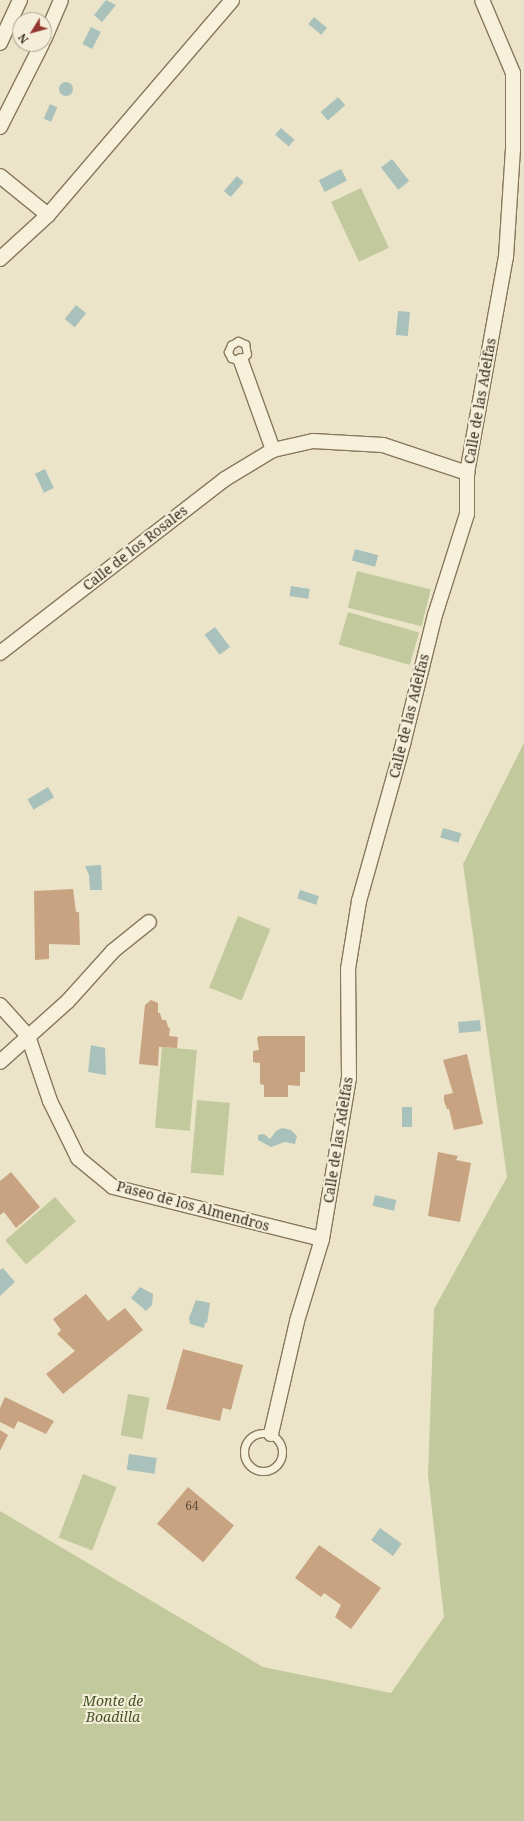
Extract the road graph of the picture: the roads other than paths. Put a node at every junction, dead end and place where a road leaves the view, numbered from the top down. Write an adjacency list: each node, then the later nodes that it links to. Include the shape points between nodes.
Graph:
1 (20, 0): 6 (street)
2 (61, 0): 5 (street)
3 (232, 0): 10 (street)
4 (482, 0): 14 (street, Calle de las Adelfas, via 513,73 513,148 506,257)
5 (52, 21)
6 (0, 43)
7 (38, 52): 8 (street)
8 (0, 127)
9 (0, 176): 10 (street)
10 (48, 215): 11 (street)
11 (0, 259)
12 (241, 361): 13 (street)
13 (274, 450): 14 (street, Calle de los Rosales, via 313,441 383,445); 15 (street, Calle de los Rosales, via 225,479)
14 (467, 473): 20 (street, Calle de las Adelfas, via 467,514 435,615 403,744 359,901 348,969 349,1078)
15 (0, 653)
16 (149, 922): 18 (street, via 113,951 68,1001)
17 (0, 1006): 18 (street, Paseo de los Almendros)
18 (28, 1036): 19 (street); 20 (street, Paseo de los Almendros, via 50,1101 78,1158 113,1187)
19 (0, 1062)
20 (322, 1239): 21 (street, Calle de las Adelfas, via 297,1321)
21 (271, 1434): 21 (lane, via 256,1434 245,1445 246,1461 256,1470 273,1469 280,1462 282,1447)

